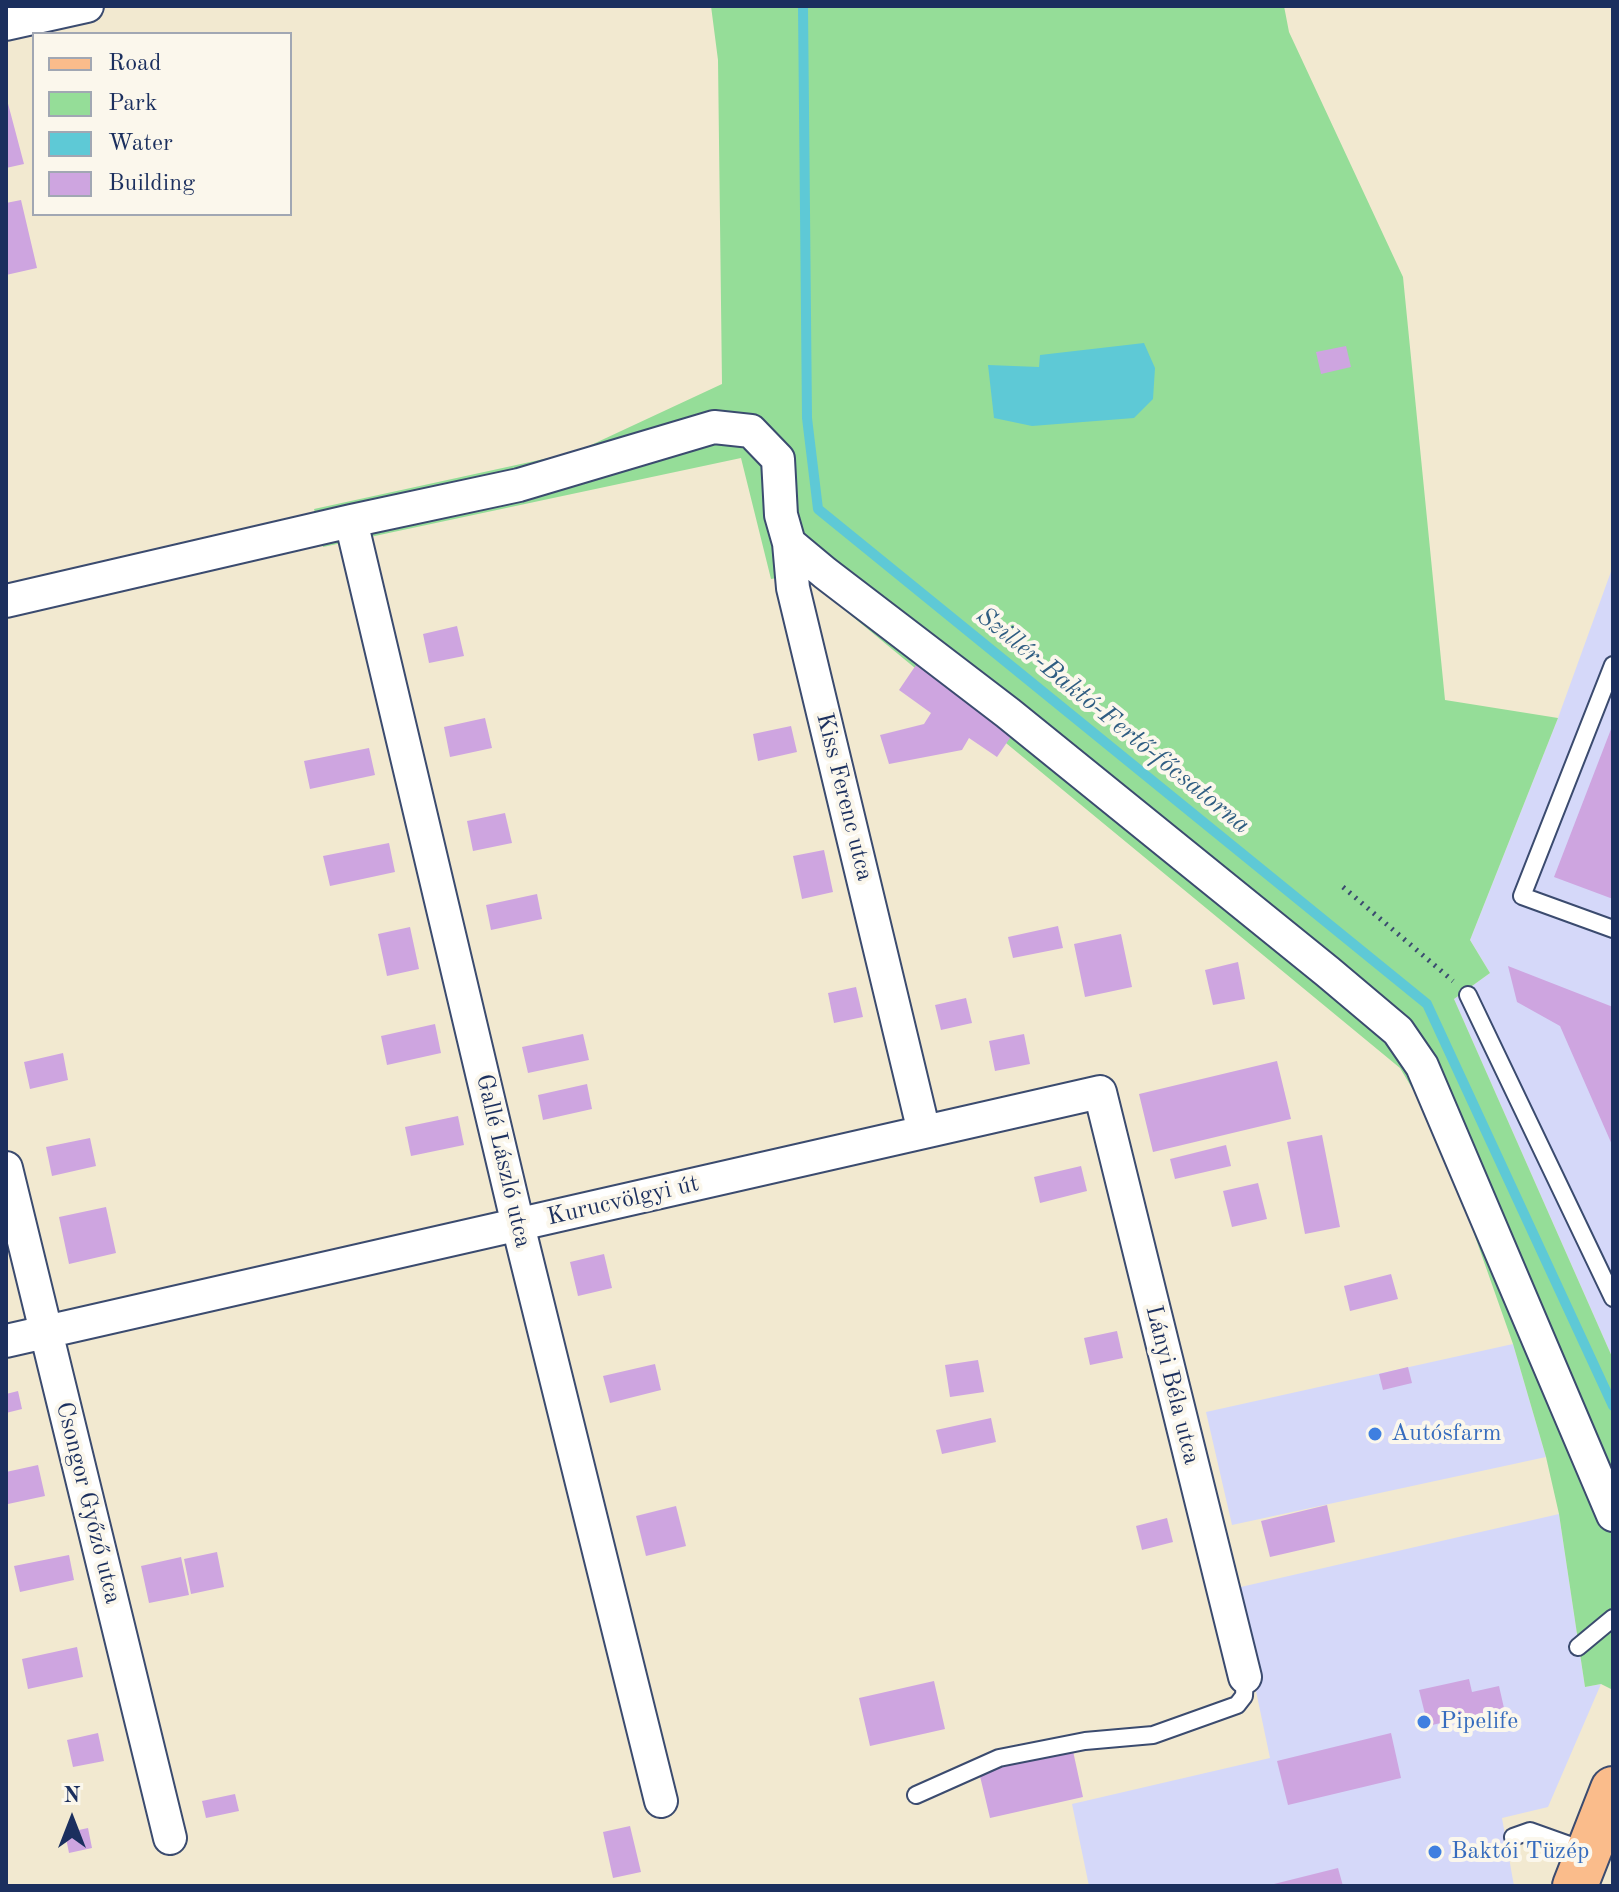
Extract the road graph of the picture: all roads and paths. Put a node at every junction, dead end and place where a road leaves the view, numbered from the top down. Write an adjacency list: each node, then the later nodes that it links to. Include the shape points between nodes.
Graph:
1 (87, 6): 2 (street)
2 (6, 24)
3 (351, 521): 4 (street, Kiss Ferenc utca, via 519,485 714,427 751,431 778,459 781,515); 5 (street); 13 (street, Gallé László utca)
4 (789, 543): 11 (street, Kiss Ferenc utca, via 793,588); 17 (street, via 1008,713 1398,1031 1422,1066)
5 (6, 601)
6 (1613, 665): 8 (lane, via 1522,896)
7 (1343, 887): 9 (path)
8 (1613, 929)
9 (1468, 995): 14 (lane)
10 (1100, 1092): 11 (street, Kurucvölgyi út); 20 (street, Lányi Béla utca)
11 (924, 1132): 13 (street, Kurucvölgyi út)
12 (6, 1168): 15 (street, Csongor Győző utca)
13 (518, 1225): 15 (street, Kurucvölgyi út); 23 (street, Gallé László utca)
14 (1613, 1298)
15 (46, 1332): 16 (street, Kurucvölgyi út); 27 (street, Csongor Győző utca)
16 (6, 1341)
17 (1613, 1515)
18 (1613, 1618): 19 (lane)
19 (1578, 1647)
20 (1245, 1677): 22 (lane, via 1244,1696 1237,1705 1153,1735 1085,1741 999,1758)
21 (1613, 1789): 28 (main road)
22 (916, 1795)
23 (661, 1801)
24 (1519, 1819): 25 (lane)
25 (1533, 1832): 26 (lane); 28 (lane)
26 (1513, 1837)
27 (170, 1838)
28 (1582, 1869)

